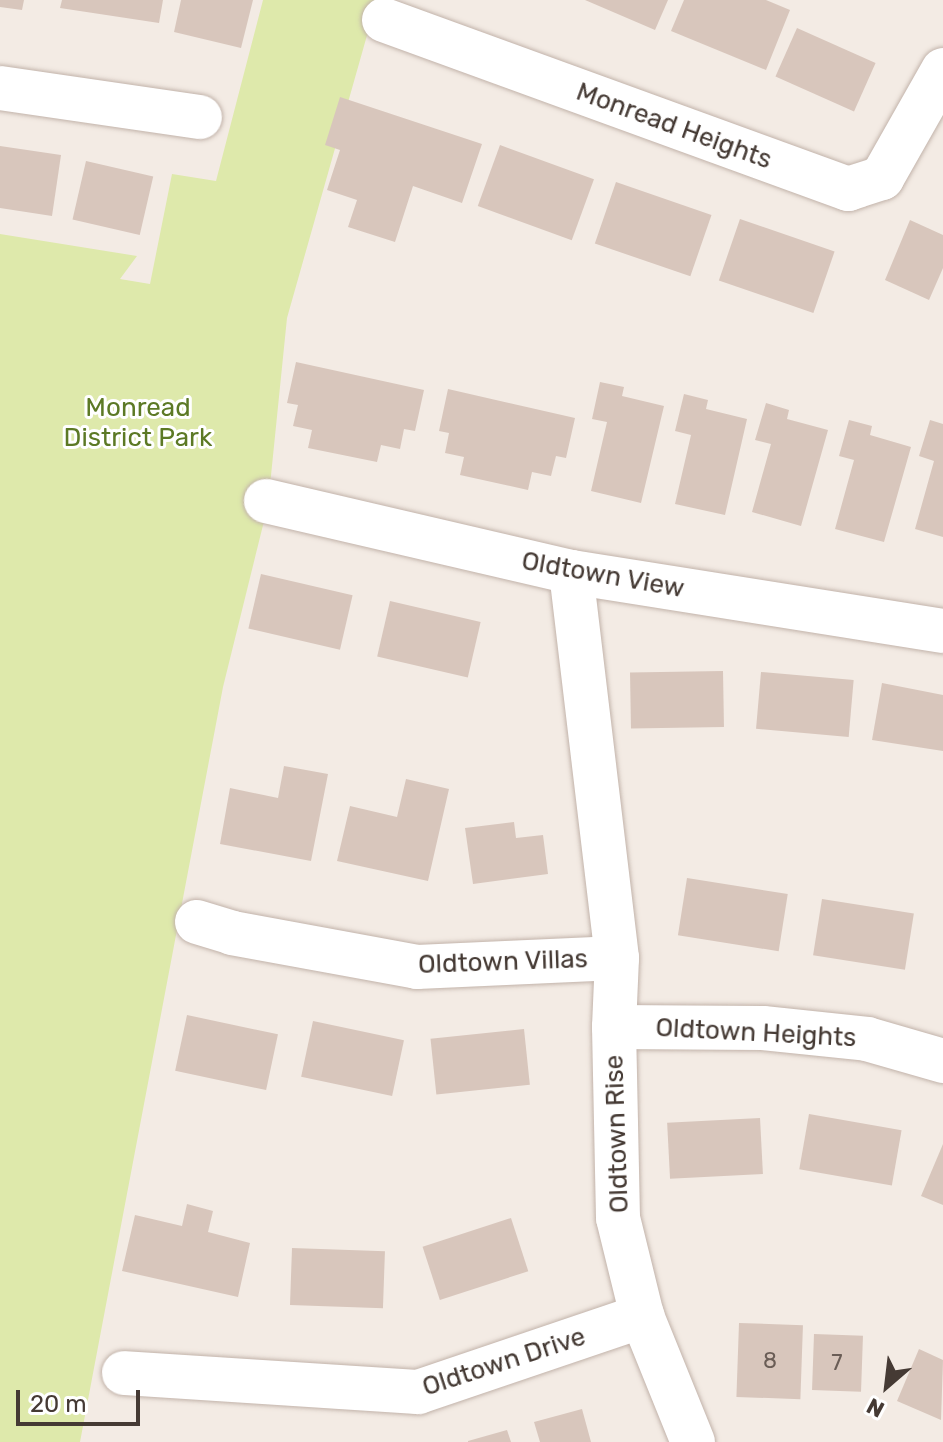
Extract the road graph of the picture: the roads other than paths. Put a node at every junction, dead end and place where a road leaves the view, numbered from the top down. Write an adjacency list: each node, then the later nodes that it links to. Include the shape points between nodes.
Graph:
1 (384, 20): 3 (street, Monread Heights, via 848,189 882,178)
2 (0, 88): 4 (street)
3 (938, 94)
4 (200, 117)
5 (266, 501): 6 (street, Oldtown View)
6 (571, 572): 7 (street, Oldtown View); 9 (street, Oldtown Villas)
7 (943, 631)
8 (197, 922): 9 (street, Oldtown Villas, via 417,967)
9 (617, 958): 10 (street, Oldtown Rise)
10 (614, 1027): 11 (street, Oldtown Heights, via 763,1028 852,1037); 12 (street, Oldtown Rise, via 618,1218)
11 (943, 1061)
12 (642, 1316): 13 (street, Oldtown Drive, via 418,1392); 14 (street, Oldtown Rise)
13 (124, 1373)
14 (693, 1442)

